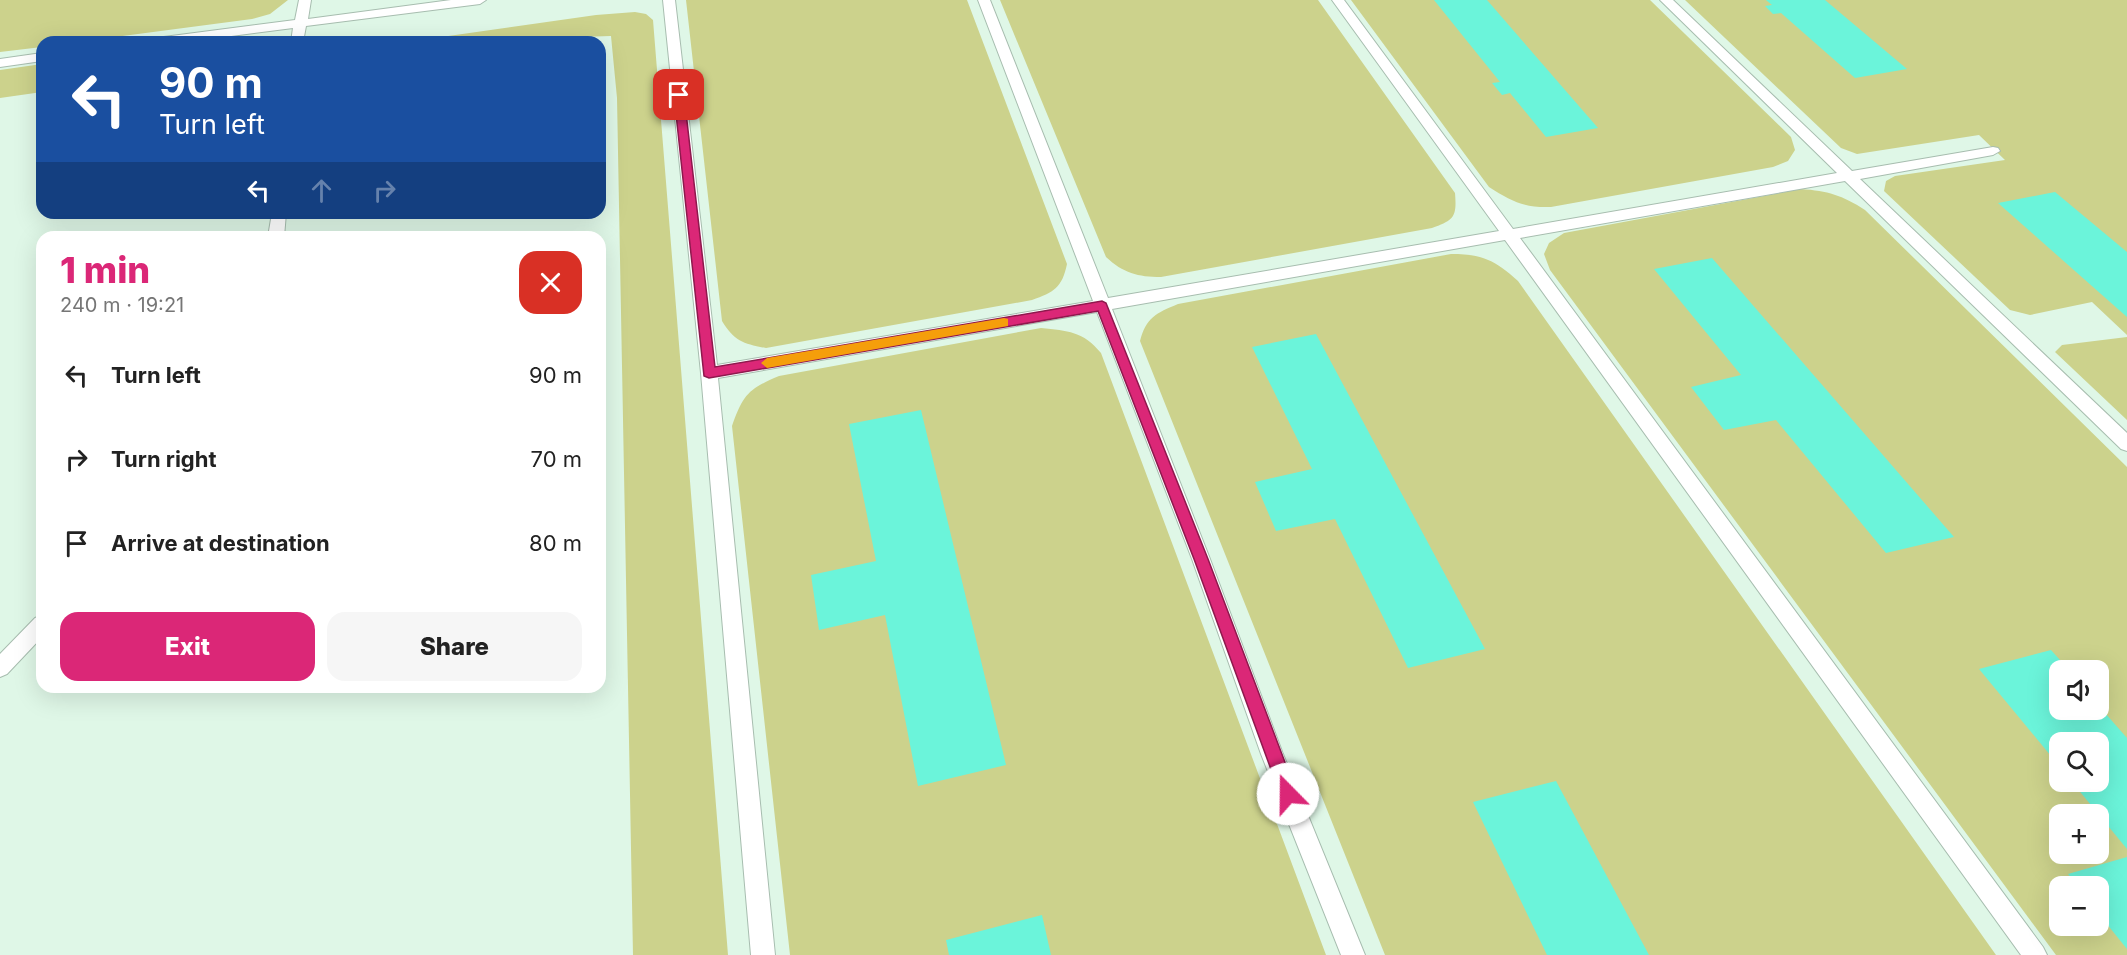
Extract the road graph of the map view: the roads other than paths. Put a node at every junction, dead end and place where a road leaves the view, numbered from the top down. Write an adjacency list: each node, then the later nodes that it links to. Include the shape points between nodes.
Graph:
1 (305, 0): 7 (lane)
2 (480, 0): 7 (lane)
3 (669, 0): 16 (lane)
4 (984, 0): 15 (lane)
5 (1338, 0): 14 (lane)
6 (1666, 0): 13 (lane)
7 (299, 23): 8 (lane); 9 (lane)
8 (201, 36)
9 (298, 36)
10 (36, 58): 11 (lane)
11 (0, 63)
12 (1993, 151): 13 (lane)
13 (1849, 176): 14 (lane); 17 (lane)
14 (1507, 234): 15 (lane); 22 (lane)
15 (1102, 306): 16 (lane); 21 (lane, via 1272,754)
16 (709, 373): 20 (lane)
17 (2127, 444)
18 (36, 630): 19 (lane)
19 (0, 668)
20 (763, 955)
21 (1353, 955)
22 (2035, 955)

